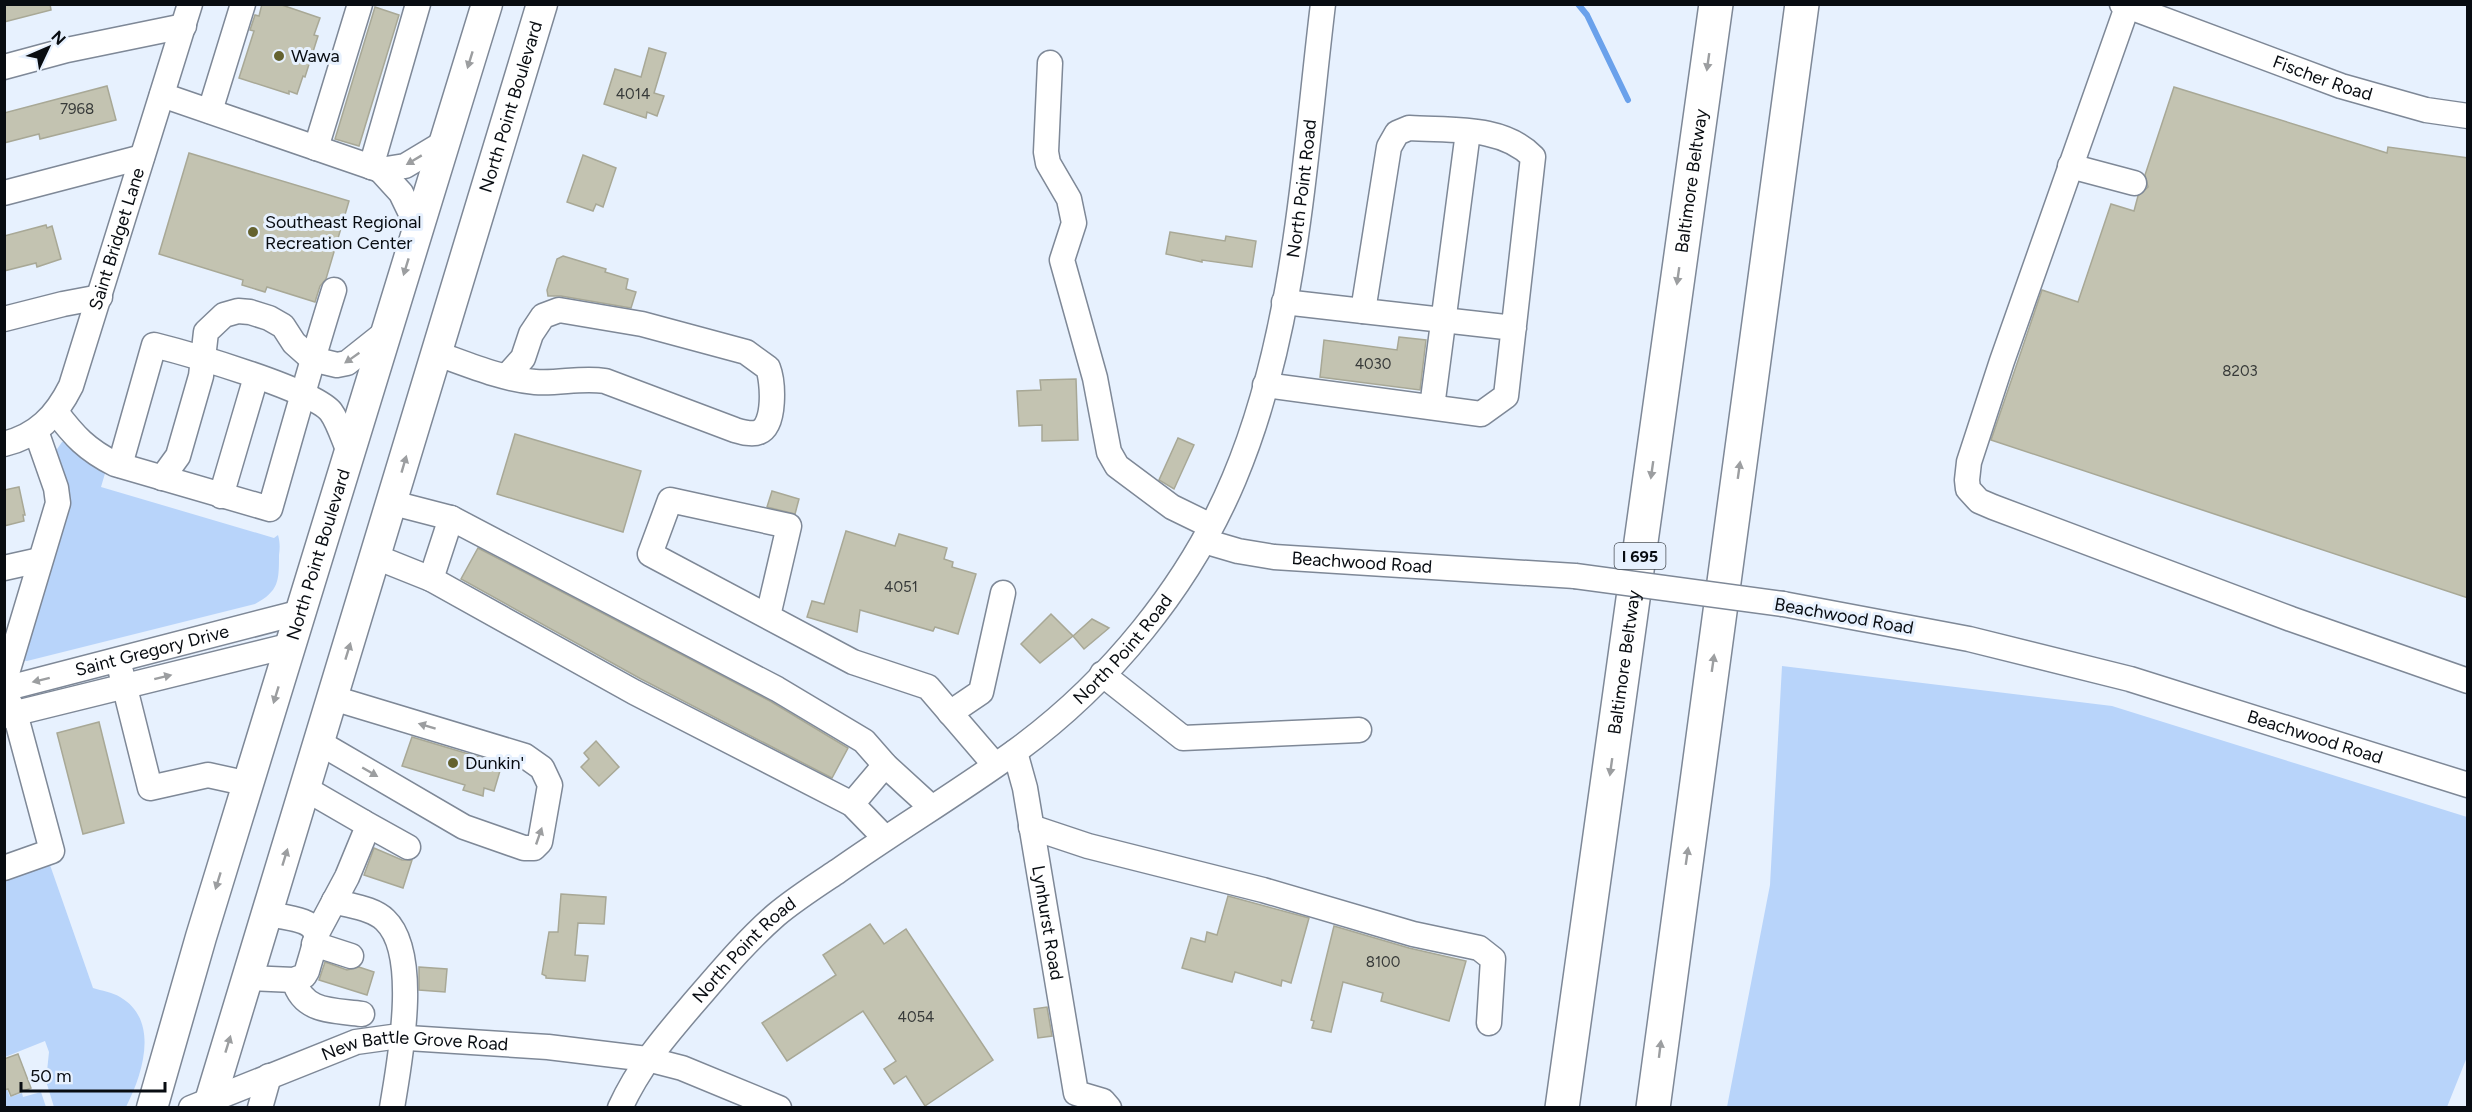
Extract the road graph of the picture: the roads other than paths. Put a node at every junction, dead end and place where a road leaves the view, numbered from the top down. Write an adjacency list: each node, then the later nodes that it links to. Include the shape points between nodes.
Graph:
1 (243, 4): 14 (street)
2 (360, 4): 18 (street)
3 (418, 4): 21 (street)
4 (487, 4): 17 (main road, North Point Boulevard, one-way to 17)
5 (542, 4): 33 (main road, North Point Boulevard)
6 (1323, 4): 27 (street, North Point Road)
7 (1716, 4): 99 (highway, Baltimore Beltway / I 695, one-way to 99)
8 (1802, 4): 100 (highway, one-way to 8)
9 (2124, 6): 15 (street, Fischer Road, via 2382,99); 20 (street)
10 (187, 15): 12 (street); 13 (street, Saint Bridget Lane)
11 (1050, 63): 50 (street, Beachwood Road, via 1046,152 1048,163 1069,199 1074,223 1062,260 1095,378 1109,452 1117,466)
12 (4, 67)
13 (162, 95): 14 (street); 19 (street, Saint Bridget Lane)
14 (210, 111): 18 (street)
15 (2468, 116)
16 (1468, 132): 28 (street, via 1409,128 1397,133 1389,147); 30 (street); 31 (street, via 1498,135 1522,146 1533,157)
17 (445, 142): 21 (street, one-way to 21, via 405,166); 24 (main road, North Point Boulevard)
18 (316, 148): 21 (street)
19 (142, 157): 23 (street); 26 (street, Saint Bridget Lane)
20 (2070, 166): 22 (street); 61 (street, via 1969,462 1968,489 1979,501 1993,507 2291,620)
21 (376, 169): 24 (street, via 401,193)
22 (2134, 183)
23 (4, 193)
24 (418, 228): 32 (main road, North Point Boulevard, one-way to 32)
25 (334, 290): 34 (street)
26 (100, 297): 29 (street); 41 (street, Saint Bridget Lane, via 71,386)
27 (1284, 302): 28 (street); 38 (street, North Point Road)
28 (1363, 311): 30 (street)
29 (4, 319)
30 (1445, 320): 31 (street); 40 (street)
31 (1514, 328): 40 (street, via 1506,396 1481,414)
32 (386, 332): 34 (street, one-way to 34, via 347,363); 44 (main road, North Point Boulevard)
33 (438, 354): 36 (street); 48 (main road, North Point Boulevard, one-way to 33)
34 (312, 358): 35 (street, via 294,343 283,326 269,318 238,311 224,315 206,332); 39 (street)
35 (202, 360): 37 (street); 45 (street, via 154,345); 46 (street, via 178,456)
36 (507, 376): 36 (street, via 536,382 605,381 750,433 760,432 766,426 772,388 768,368 746,352 642,324 559,310 543,316 531,334 523,358)
37 (256, 377): 39 (street); 47 (street)
38 (1265, 385): 40 (street); 50 (street, North Point Road, via 1235,478)
39 (304, 394): 44 (street, via 331,412); 47 (street, via 270,509)
40 (1432, 407)
41 (56, 411): 42 (street, Saint Bridget Lane); 45 (street, via 83,445)
42 (36, 431): 43 (street, Saint Bridget Lane); 52 (street, via 58,495)
43 (4, 444)
44 (350, 454): 56 (main road, North Point Boulevard)
45 (120, 465): 46 (street)
46 (162, 478): 47 (street)
47 (221, 496)
48 (393, 503): 49 (street); 51 (main road, North Point Boulevard)
49 (451, 518): 54 (street); 70 (street, via 777,689 864,741)
50 (1208, 533): 60 (street, North Point Road, via 1163,602); 72 (street, Beachwood Road, bridge, via 1238,551 1274,557 1575,576 1783,604 1969,639 2120,676)
51 (376, 557): 54 (street); 64 (main road, North Point Boulevard, one-way to 51)
52 (40, 560): 53 (street); 62 (street)
53 (4, 568)
54 (431, 579): 74 (street, via 633,692)
55 (1003, 593): 66 (street, via 981,692)
56 (301, 612): 58 (main road, North Point Boulevard); 59 (street, Saint Gregory Drive)
57 (768, 616): 57 (street, via 650,554 670,500 789,526); 66 (street, via 854,662 928,687)
58 (291, 645): 63 (street, Saint Gregory Drive, one-way to 58); 71 (main road, North Point Boulevard, one-way to 71)
59 (119, 660): 63 (street); 65 (street, Saint Gregory Drive, one-way to 65)
60 (1102, 674): 67 (street, via 1182,738); 69 (street, North Point Road, via 1051,723)
61 (2468, 681)
62 (4, 683)
63 (124, 686): 65 (street, Saint Gregory Drive); 71 (street, via 150,788 208,775)
64 (333, 698): 68 (main road, North Point Boulevard); 68 (street, one-way to 64, via 464,827 524,848 534,848 540,842 550,784 542,768 525,756)
65 (7, 702): 80 (street, via 52,850)
66 (950, 713): 69 (street)
67 (1359, 730)
68 (320, 742): 73 (main road, North Point Boulevard)
69 (1005, 758): 75 (street, North Point Road); 77 (street, Lynhurst Road, via 1025,788)
70 (885, 765): 74 (street); 75 (street)
71 (249, 784): 93 (main road, North Point Boulevard, one-way to 93)
72 (2468, 784)
73 (306, 789): 76 (street); 82 (main road, North Point Boulevard, one-way to 73)
74 (852, 804): 78 (street)
75 (932, 807): 78 (street, North Point Road)
76 (363, 822): 79 (street); 81 (street, via 363,840)
77 (1031, 827): 88 (street, via 1413,934 1479,948 1493,959); 98 (street, Lynhurst Road, via 1076,1093 1103,1101)
78 (885, 838): 90 (street, North Point Road, via 777,915 719,974)
79 (408, 847)
80 (4, 868)
81 (334, 901): 83 (street); 89 (street, via 375,913 396,934 405,976)
82 (267, 914): 83 (street, via 306,922 313,928); 85 (main road, North Point Boulevard)
83 (315, 940): 84 (street); 86 (street, via 304,976)
84 (351, 956)
85 (248, 978): 86 (street); 92 (main road, North Point Boulevard, one-way to 85)
86 (294, 980): 87 (street, via 301,996 316,1009)
87 (362, 1014)
88 (1489, 1023)
89 (404, 1038): 90 (street, New Battle Grove Road, via 548,1047); 91 (street, New Battle Grove Road, via 356,1042); 95 (street)
90 (647, 1059): 96 (street, North Point Road); 97 (street, New Battle Grove Road, via 682,1068)
91 (269, 1076): 92 (street, New Battle Grove Road); 94 (street)
92 (203, 1105)
93 (152, 1107)
94 (260, 1107)
95 (392, 1107)
96 (620, 1107)
97 (779, 1107)
98 (1109, 1107)
99 (1562, 1107)
100 (1653, 1107)

